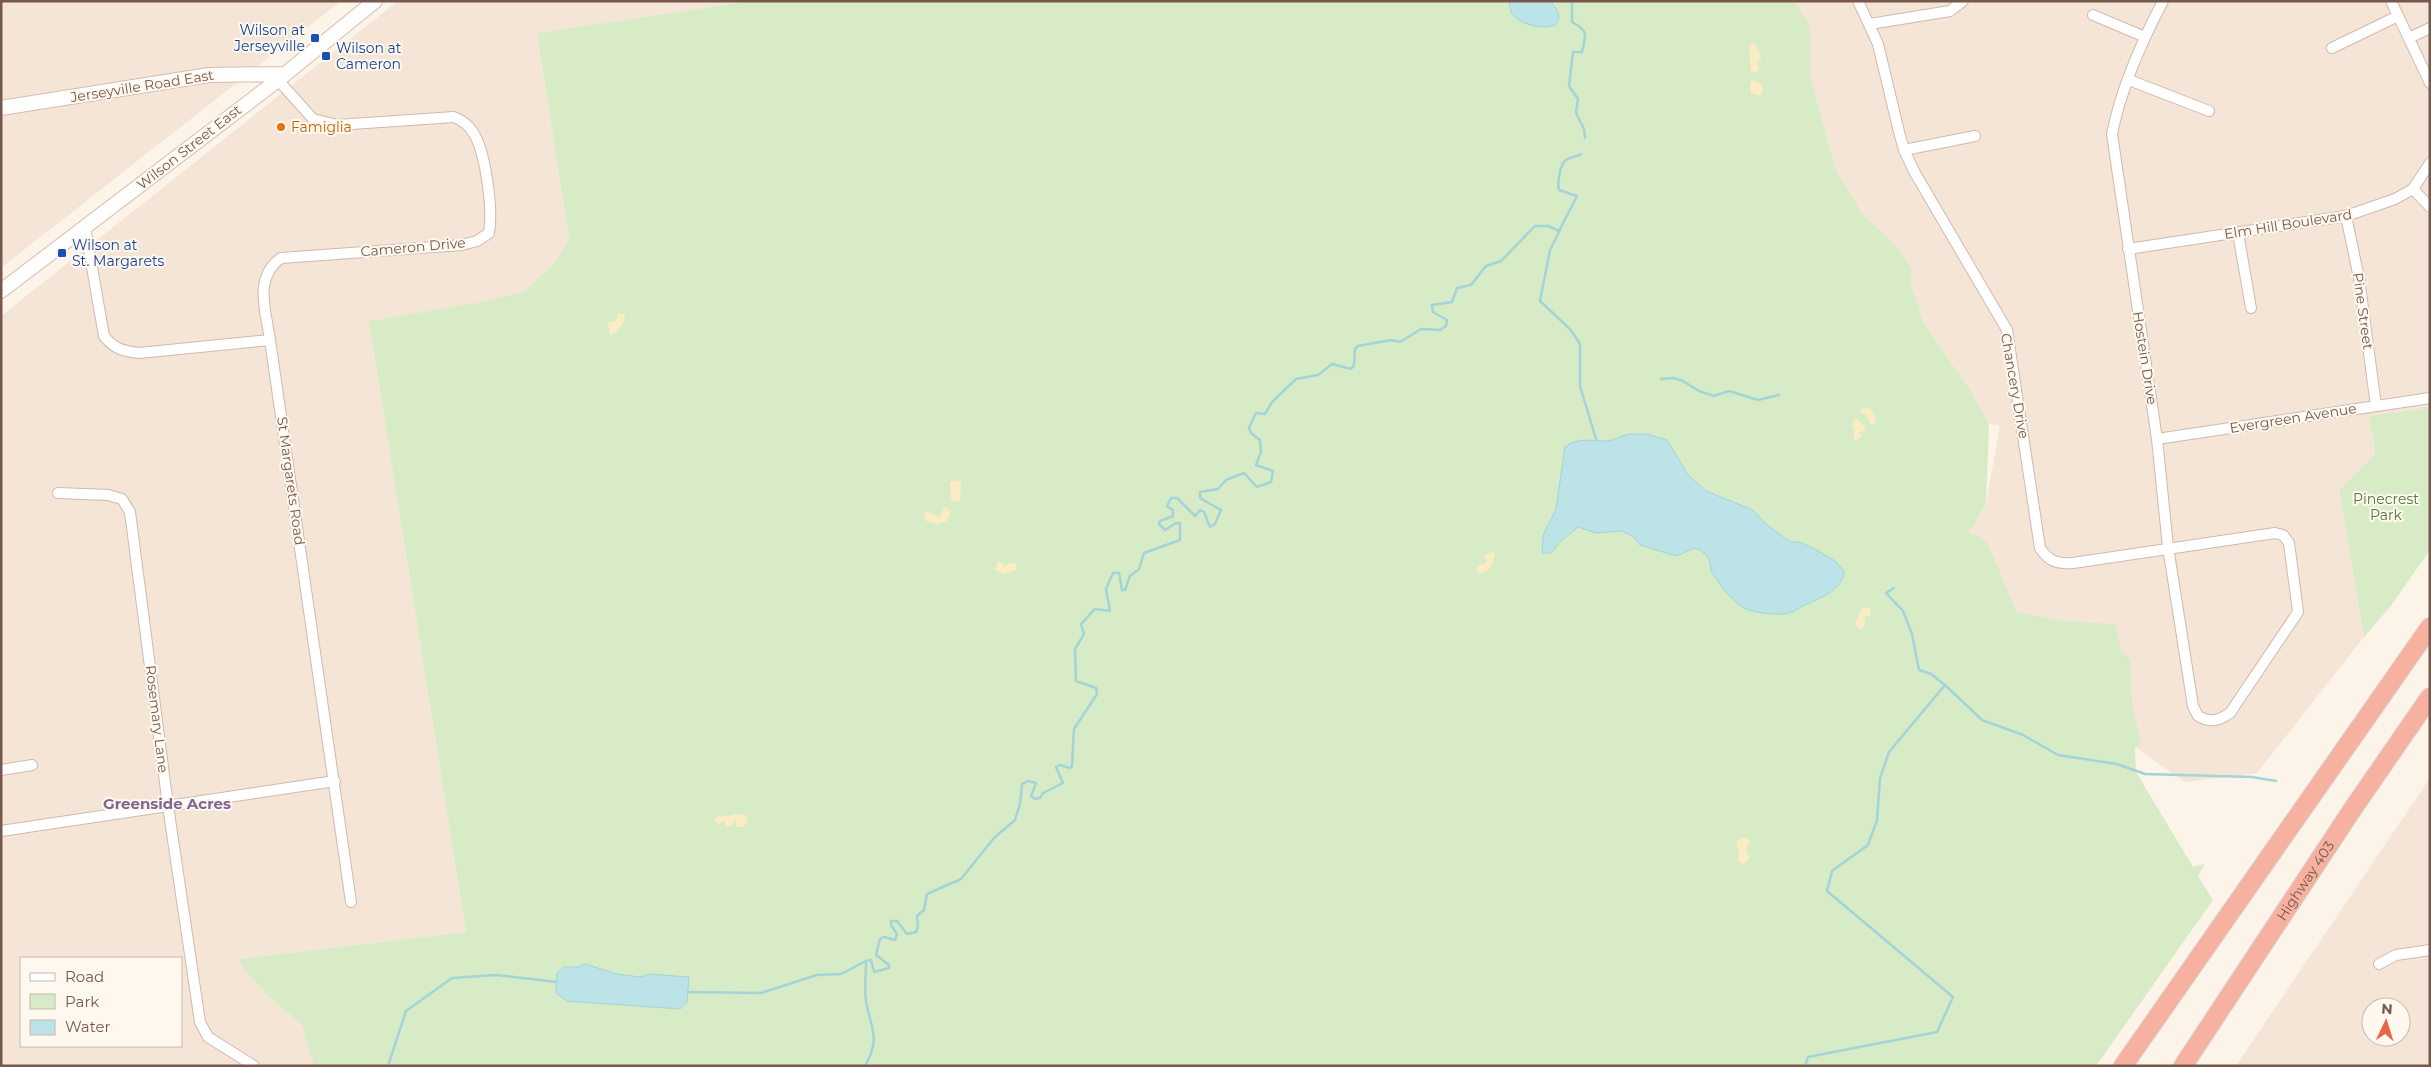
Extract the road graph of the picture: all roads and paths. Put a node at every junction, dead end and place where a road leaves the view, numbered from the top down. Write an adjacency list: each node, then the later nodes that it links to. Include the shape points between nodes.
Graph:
1 (376, 1): 13 (main road, Wilson Street East)
2 (1858, 1): 8 (street, Chancery Drive)
3 (1963, 1): 8 (street, via 1950,11)
4 (2163, 1): 10 (street, Hostein Drive)
5 (2391, 1): 7 (street)
6 (2093, 15): 10 (street)
7 (2398, 16): 11 (street); 12 (street)
8 (1870, 24): 22 (street, Chancery Drive, via 1878,44)
9 (2430, 28): 11 (street)
10 (2145, 37): 16 (street, Hostein Drive)
11 (2409, 38): 17 (street)
12 (2332, 48)
13 (284, 74): 14 (main road, via 269,66); 15 (main road, Jerseyville Road East); 18 (main road, Wilson Street East); 32 (street, Cameron Drive, via 313,119 326,123 337,125 454,117 464,121 480,146 492,216 489,233 477,241 462,244 281,258 264,278)
14 (209, 75): 15 (main road, Jerseyville Road East); 19 (main road, Jerseyville Road East)
15 (244, 75): 18 (main road)
16 (2129, 80): 20 (street); 29 (street, Hostein Drive, via 2112,134)
17 (2430, 82)
18 (262, 92): 27 (main road, Wilson Street East)
19 (1, 108)
20 (2208, 111)
21 (1975, 136): 22 (street)
22 (1904, 150): 37 (street, Chancery Drive, via 2007,330 2040,548 2047,559 2062,564 2074,563)
23 (2430, 163): 24 (street, Elm Hill Boulevard)
24 (2413, 189): 25 (street); 26 (street, Elm Hill Boulevard, via 2395,200)
25 (2430, 207)
26 (2346, 216): 28 (street, Elm Hill Boulevard); 34 (street, Pine Street, via 2359,278)
27 (85, 227): 30 (main road, Wilson Street East); 32 (street, via 104,336 111,346 139,354)
28 (2238, 233): 29 (street, Elm Hill Boulevard); 31 (street)
29 (2128, 249): 35 (street, Hostein Drive)
30 (1, 291)
31 (2250, 308)
32 (270, 340): 43 (street, St Margarets Road)
33 (2430, 398): 34 (street, Evergreen Avenue)
34 (2376, 406): 35 (street, Evergreen Avenue)
35 (2157, 439): 37 (street, Hostein Drive)
36 (58, 493): 44 (street, Rosemary Lane, via 108,495 122,499 130,512)
37 (2168, 547): 40 (street, Hostein Drive, via 2193,706); 40 (street, Chancery Drive, via 2275,533 2283,535 2290,551 2298,600 2296,616 2230,713 2220,719)
38 (2430, 627): 50 (highway)
39 (2430, 697): 51 (highway, Highway 403)
40 (2204, 720)
41 (32, 765): 42 (street)
42 (1, 770)
43 (335, 781): 44 (street); 46 (street, St Margarets Road)
44 (168, 806): 45 (street); 49 (street, Rosemary Lane, via 200,1022 208,1037)
45 (1, 831)
46 (351, 902)
47 (2430, 950): 48 (street, via 2396,955)
48 (2379, 964)
49 (254, 1066)
50 (2123, 1066)
51 (2183, 1066)

